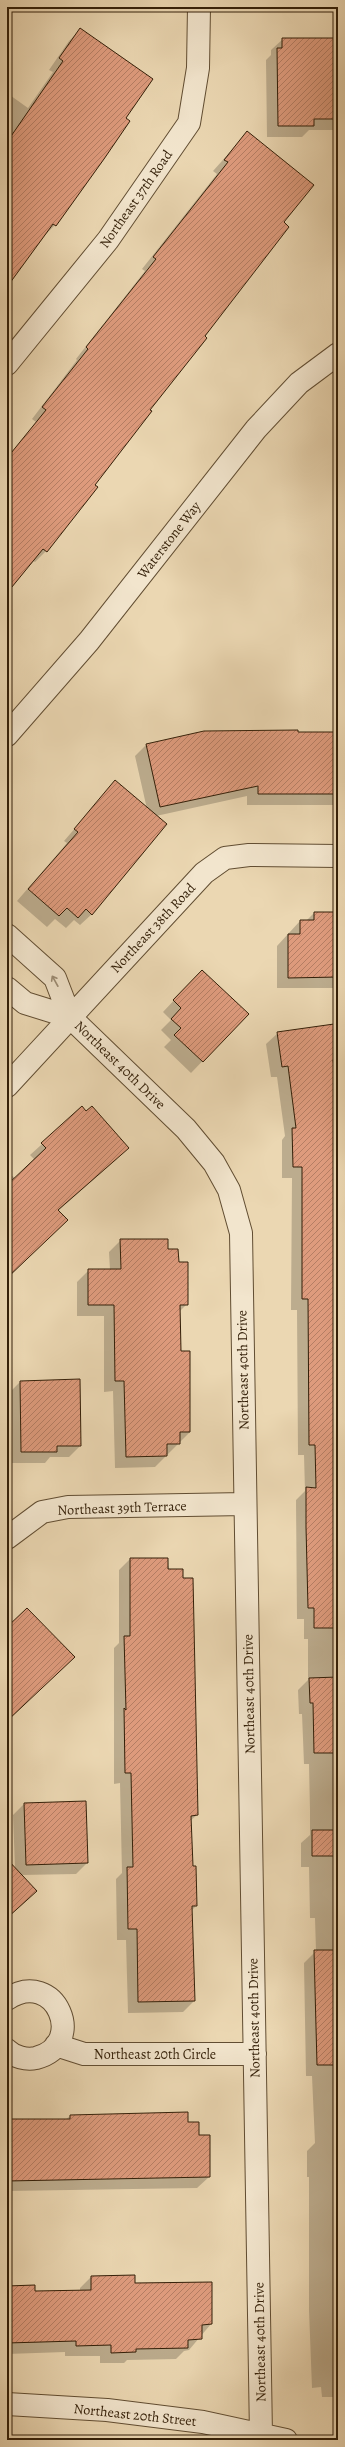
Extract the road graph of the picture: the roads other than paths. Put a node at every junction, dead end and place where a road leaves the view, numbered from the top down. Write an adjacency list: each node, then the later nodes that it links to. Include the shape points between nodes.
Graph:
1 (199, 7): 3 (street, Northeast 37th Road, via 198,68 189,123 108,240)
2 (338, 354): 4 (street, Waterstone Way, via 299,383 256,429 89,642)
3 (7, 364)
4 (7, 735)
5 (338, 856): 8 (street, Northeast 38th Road, via 249,855 225,858 204,873)
6 (7, 935): 8 (street, one-way to 6, via 55,978)
7 (7, 988): 8 (street, via 25,1003)
8 (70, 1017): 9 (street, Northeast 38th Road); 10 (street, Northeast 40th Drive, via 186,1129 214,1163 229,1190 241,1233)
9 (7, 1086)
10 (246, 1504): 11 (street, Northeast 39th Terrace, via 68,1507 42,1512); 15 (street, Northeast 40th Drive)
11 (7, 1538)
12 (7, 1999): 13 (street, via 26,1991 38,1992 54,2002 61,2012 63,2024 62,2035)
13 (56, 2045): 14 (street, via 44,2056 32,2058 21,2058); 15 (street, Northeast 20th Circle, via 84,2054)
14 (7, 2050)
15 (255, 2054): 17 (street, Northeast 40th Drive)
16 (7, 2404): 17 (street, Northeast 20th Street, via 107,2410 203,2422)
17 (261, 2435): 18 (street, Northeast 20th Street)
18 (286, 2440)

